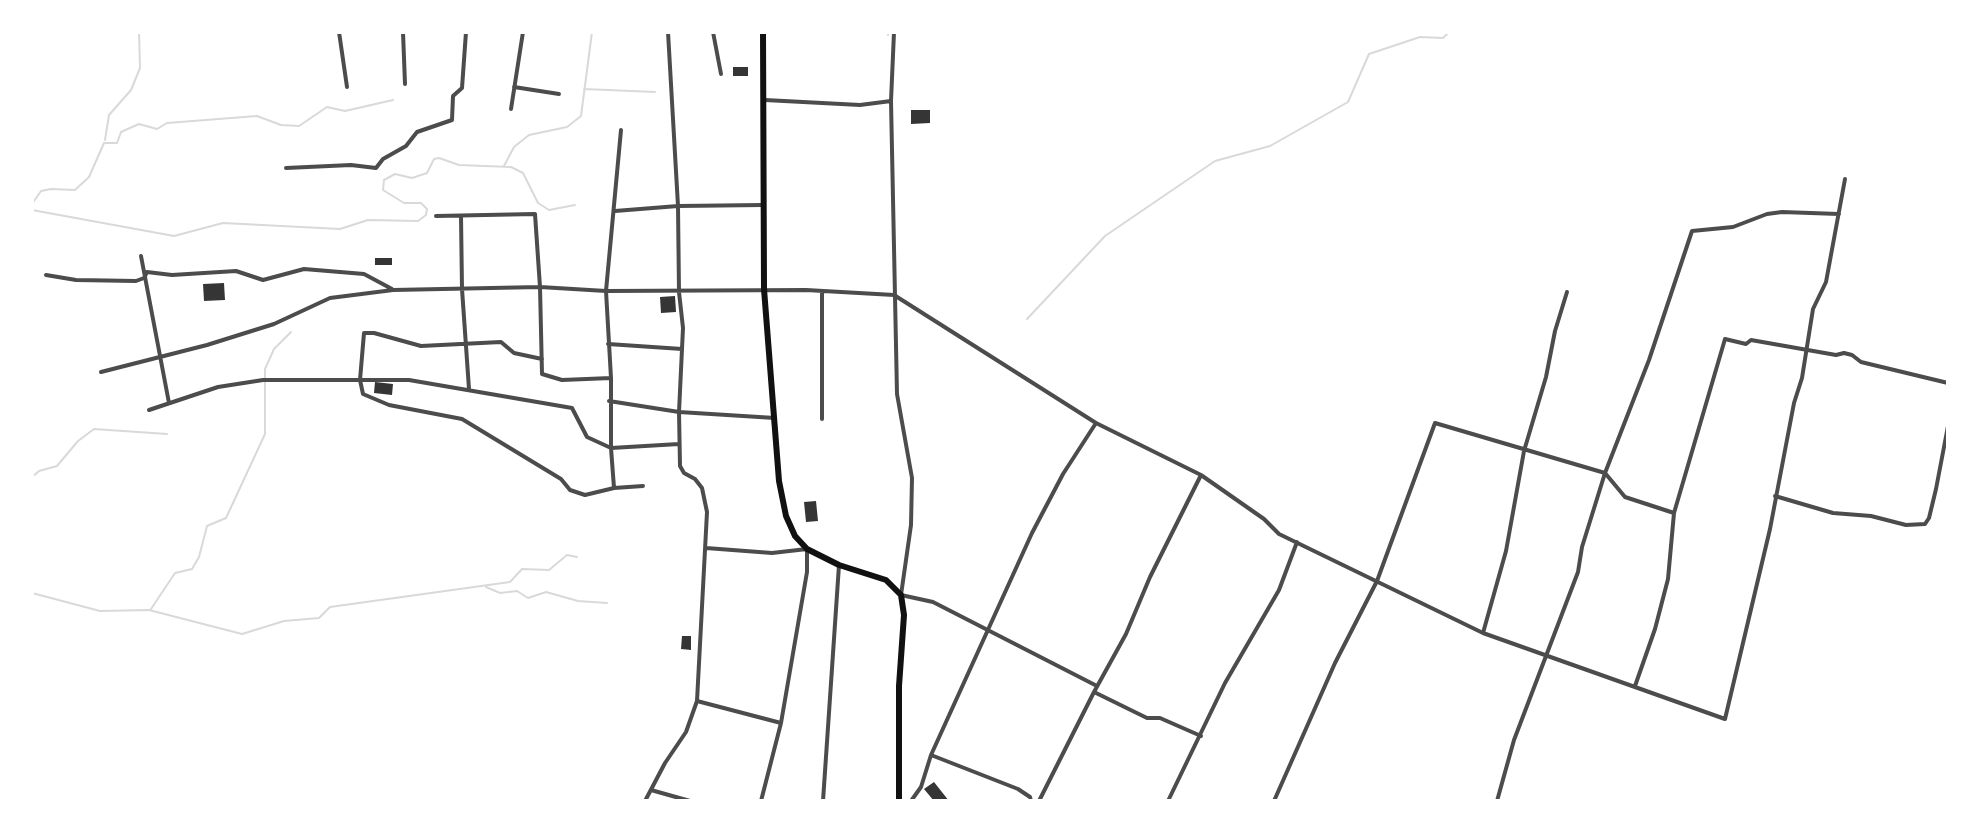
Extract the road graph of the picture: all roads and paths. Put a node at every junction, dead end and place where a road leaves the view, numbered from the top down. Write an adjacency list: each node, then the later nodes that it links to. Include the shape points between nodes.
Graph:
1 (339, 32): 11 (street)
2 (403, 32): 10 (street)
3 (466, 32): 18 (street, via 462,88 453,96 452,120 417,132 376,168)
4 (668, 32): 21 (street)
5 (713, 32): 9 (street)
6 (763, 32): 14 (highway)
7 (894, 32): 15 (street)
8 (521, 33): 12 (street)
9 (721, 74)
10 (405, 84)
11 (347, 87)
12 (514, 87): 13 (street); 16 (street)
13 (559, 94)
14 (765, 100): 15 (street, via 860,105); 20 (highway)
15 (891, 101): 37 (street)
16 (511, 109)
17 (621, 130): 22 (street)
18 (286, 168)
19 (1845, 179): 23 (street)
20 (763, 205): 21 (street); 31 (highway)
21 (678, 206): 22 (street); 35 (street)
22 (615, 211): 33 (street)
23 (1839, 214): 41 (street); 60 (street, via 1782,212 1733,227 1692,231)
24 (436, 216): 25 (street)
25 (461, 216): 29 (street, via 535,214); 30 (street)
26 (141, 256): 28 (street)
27 (46, 275): 28 (street, via 76,280)
28 (144, 278): 32 (street, via 147,272 236,271 263,280 304,269 364,274); 42 (street)
29 (540, 287): 30 (street); 33 (street); 43 (street)
30 (462, 289): 32 (street); 38 (street)
31 (764, 289): 34 (street); 35 (street); 53 (highway)
32 (393, 290): 42 (street, via 330,298 274,324)
33 (606, 291): 35 (street); 39 (street)
34 (822, 291): 37 (street); 54 (street)
35 (679, 292): 40 (street)
36 (1567, 292): 59 (street)
37 (894, 295): 55 (street); 71 (street, via 897,394 912,478)
38 (465, 344): 43 (street, via 501,342 514,353); 46 (street, via 421,346 364,333); 48 (street)
39 (608, 344): 40 (street); 45 (street)
40 (682, 349): 52 (street)
41 (1805, 350): 47 (street, via 1844,353); 64 (street); 65 (street, via 1725,339)
42 (162, 355): 44 (street); 50 (street)
43 (542, 359): 45 (street, via 542,374 562,380)
44 (101, 372)
45 (611, 378): 49 (street)
46 (360, 380): 48 (street, via 409,380); 50 (street, via 263,380); 63 (street, via 363,394 389,405 462,419 561,479 570,490 585,495)
47 (1948, 383)
48 (469, 390): 58 (street, via 572,408 587,437)
49 (609, 401): 52 (street); 58 (street)
50 (169, 403): 51 (street)
51 (149, 410)
52 (679, 412): 53 (street); 57 (street)
53 (775, 418): 68 (highway, via 786,516)
54 (822, 419)
55 (1096, 423): 61 (street); 72 (street, via 1044,509)
56 (1948, 426): 64 (street, via 1925,524 1833,513)
57 (680, 444): 58 (street); 67 (street, via 680,466 702,488 707,503)
58 (611, 448): 63 (street)
59 (1524, 451): 60 (street); 70 (street, via 1435,423); 73 (street, via 1506,551)
60 (1605, 473): 65 (street, via 1625,497); 74 (street, via 1578,572)
61 (1201, 475): 66 (street); 76 (street)
62 (643, 486): 63 (street)
63 (614, 488)
64 (1775, 496): 75 (street, via 1725,719)
65 (1674, 513): 75 (street, via 1668,579)
66 (1297, 542): 70 (street); 79 (street, via 1279,590)
67 (706, 548): 68 (street, via 772,553); 77 (street)
68 (807, 549): 69 (highway); 78 (street)
69 (839, 565): 71 (highway, via 886,580); 85 (street)
70 (1377, 581): 73 (street); 91 (street)
71 (901, 595): 72 (street, via 933,602); 86 (highway)
72 (988, 632): 76 (street); 80 (street)
73 (1483, 633): 74 (street)
74 (1546, 655): 75 (street); 92 (street)
75 (1635, 686)
76 (1095, 689): 79 (street, via 1147,718 1160,718); 89 (street)
77 (697, 701): 78 (street); 81 (street, via 686,732)
78 (781, 723): 84 (street)
79 (1201, 736): 90 (street)
80 (931, 755): 87 (street); 88 (street, via 1018,789)
81 (651, 790): 82 (street); 83 (street)
82 (645, 801)
83 (690, 801)
84 (761, 801)
85 (823, 801)
86 (899, 801)
87 (911, 801)
88 (1031, 801)
89 (1039, 801)
90 (1168, 801)
91 (1274, 801)
92 (1497, 801)

